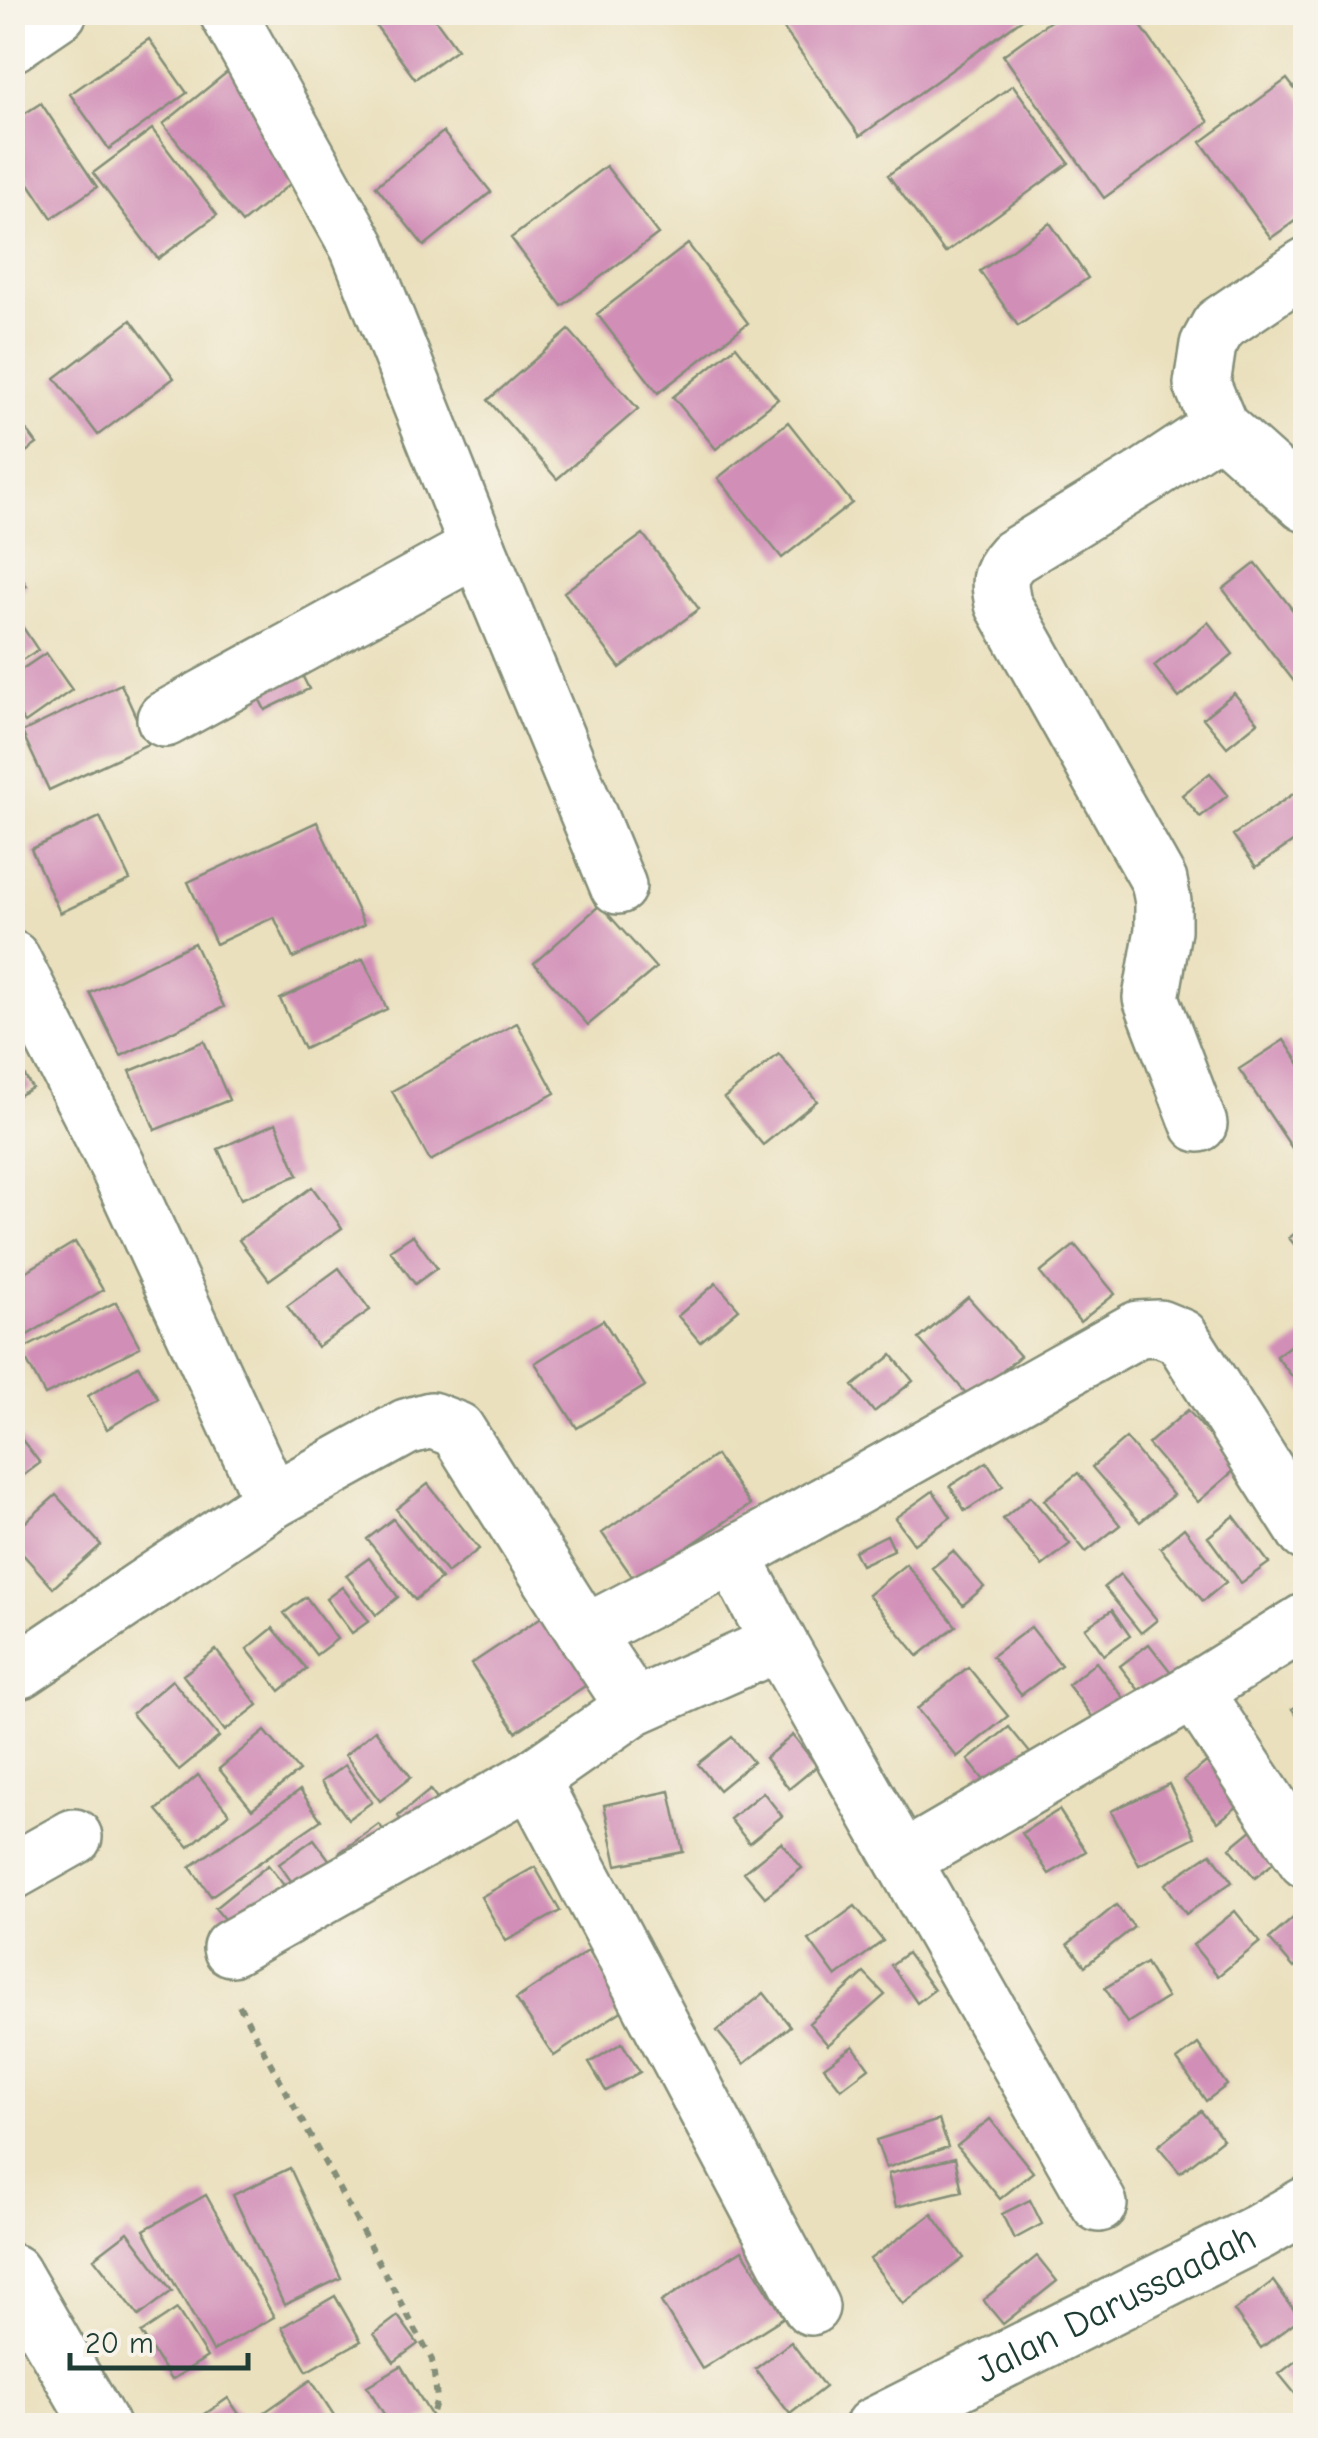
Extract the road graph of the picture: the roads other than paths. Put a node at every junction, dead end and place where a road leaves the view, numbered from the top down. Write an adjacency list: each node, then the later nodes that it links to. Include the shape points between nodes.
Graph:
1 (58, 12): 3 (street)
2 (227, 12): 7 (street, via 358,247)
3 (12, 44)
4 (1306, 266): 5 (street, via 1218,325 1202,384)
5 (1220, 427): 6 (street); 11 (street, via 1013,557 998,582 1002,604 1159,882 1163,930 1151,998)
6 (1306, 504)
7 (478, 548): 8 (street); 9 (street)
8 (165, 719)
9 (618, 886)
10 (12, 958): 12 (street, via 117,1165)
11 (1199, 1124)
12 (272, 1501): 16 (street, via 406,1427 432,1420 457,1430); 18 (street)
13 (1306, 1533): 14 (street, via 1181,1337 1138,1328)
14 (734, 1556): 16 (street); 17 (street)
15 (1306, 1621): 19 (street)
16 (585, 1633): 20 (street)
17 (779, 1643): 20 (street); 23 (street)
18 (12, 1672)
19 (1194, 1691): 23 (street); 24 (street)
20 (634, 1708): 21 (street)
21 (531, 1780): 26 (street); 30 (street)
22 (74, 1837): 25 (street)
23 (903, 1860): 27 (street)
24 (1306, 1860)
25 (12, 1872)
26 (231, 1948)
27 (1099, 2204)
28 (1306, 2205): 32 (street, Jalan Darussaadah)
29 (12, 2272): 31 (street)
30 (811, 2307)
31 (102, 2426)
32 (874, 2426)

